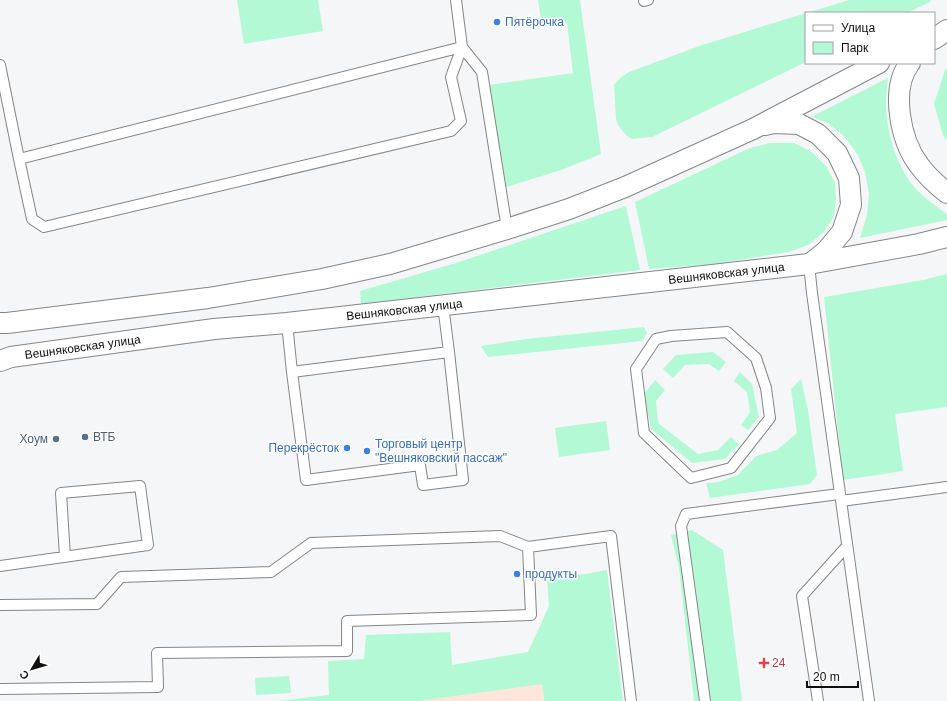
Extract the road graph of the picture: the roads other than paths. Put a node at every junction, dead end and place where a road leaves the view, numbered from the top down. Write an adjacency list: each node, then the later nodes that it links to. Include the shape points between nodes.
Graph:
1 (456, 0): 5 (lane)
2 (947, 29): 3 (street); 4 (street)
3 (935, 34)
4 (935, 38)
5 (462, 47): 10 (lane); 10 (lane, via 451,77 461,121 451,131 44,227 32,219); 12 (lane, via 482,72)
6 (877, 64): 9 (street)
7 (909, 64): 11 (street, via 899,90 900,117 906,141 918,164)
8 (0, 65): 10 (lane)
9 (753, 129): 12 (street, via 625,187); 14 (street, via 774,123 799,124 818,134 837,153 849,178 851,206 842,232 826,251)
10 (18, 159)
11 (947, 193)
12 (507, 229): 16 (street, via 390,264 322,279 208,298)
13 (947, 237): 14 (street, Вешняковская улица)
14 (809, 264): 15 (street, Вешняковская улица); 23 (lane)
15 (443, 305): 17 (street, Вешняковская улица); 18 (lane)
16 (0, 323)
17 (287, 323): 20 (street, Вешняковская улица, via 214,329 11,357); 21 (lane)
18 (449, 352): 21 (lane); 21 (lane, via 463,480 423,485 420,465 306,480)
19 (756, 358): 19 (lane, via 766,388 770,418 731,468 691,478 644,433 636,369 656,339 671,336 727,332)
20 (0, 361)
21 (292, 372)
22 (947, 487): 23 (lane, via 848,501)
23 (840, 497): 24 (lane); 31 (lane, via 686,514 681,526)
24 (847, 546): 32 (lane, via 802,596); 33 (lane)
25 (528, 547): 28 (lane, via 500,536 311,543 271,572 121,577 97,604); 29 (lane, via 531,615 347,622 347,651 157,653 158,687); 30 (lane, via 611,536)
26 (65, 557): 26 (lane, via 148,544 140,486 61,493); 27 (lane)
27 (0, 566)
28 (0, 605)
29 (0, 689)
30 (631, 701)
31 (706, 701)
32 (818, 701)
33 (869, 701)

